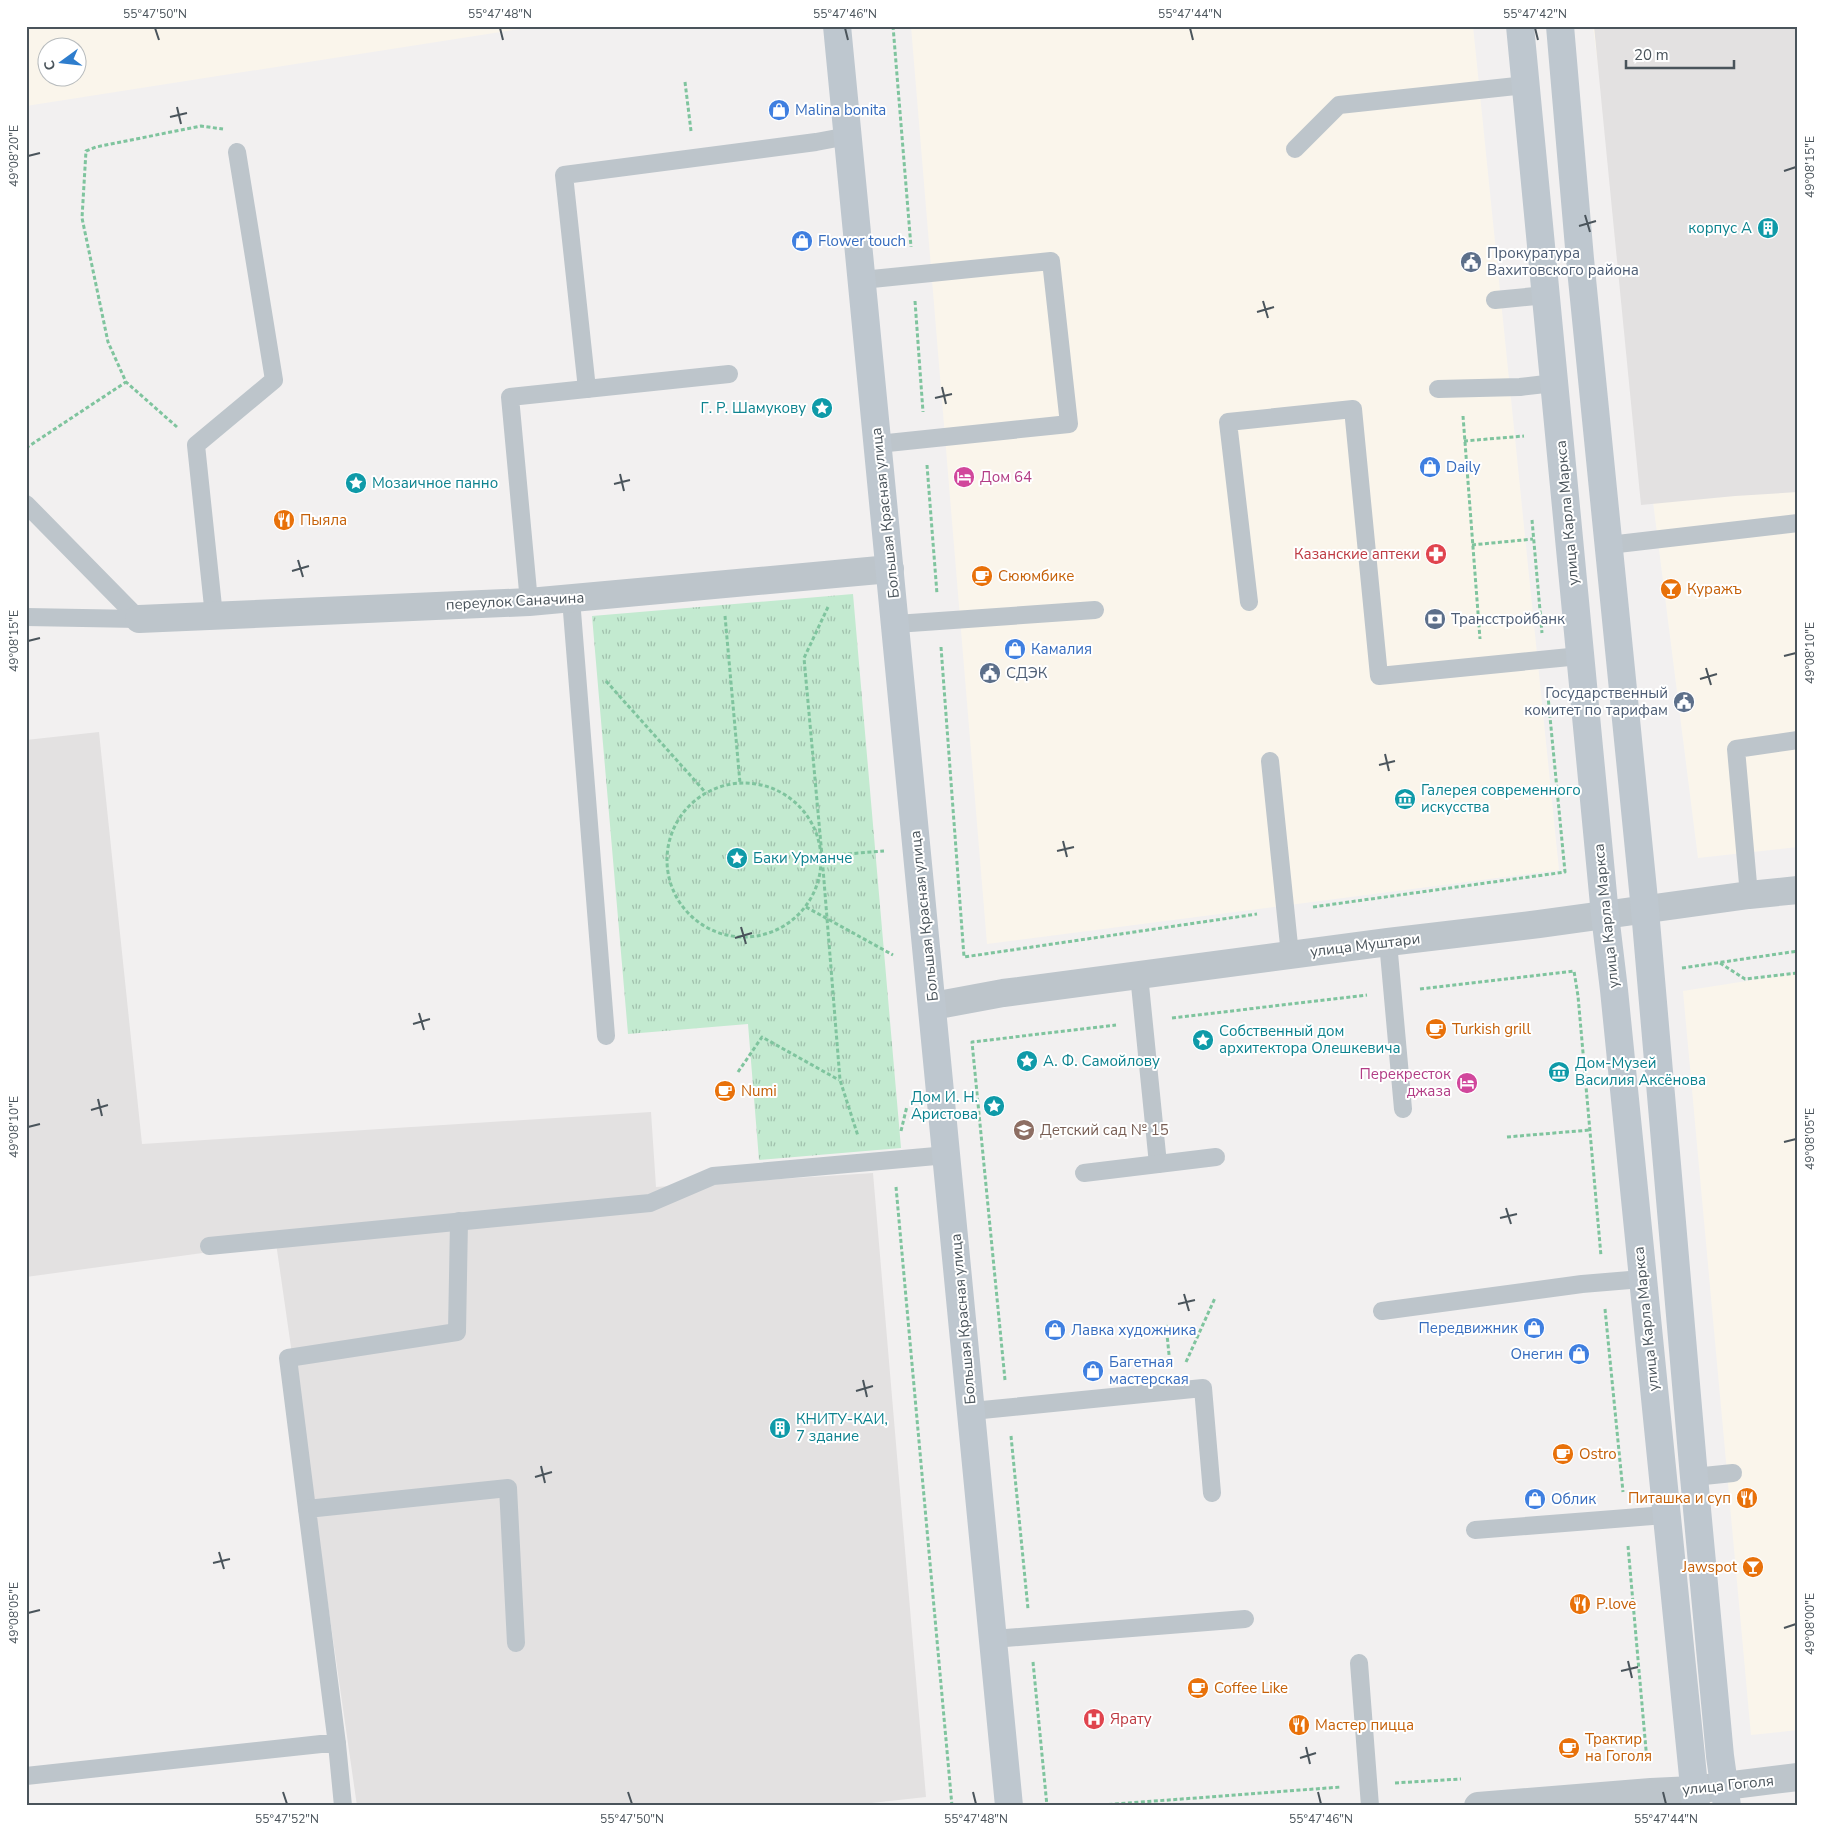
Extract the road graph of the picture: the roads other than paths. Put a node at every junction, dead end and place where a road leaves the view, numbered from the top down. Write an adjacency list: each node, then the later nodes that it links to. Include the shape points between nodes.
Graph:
1 (837, 26): 5 (main road, Большая Красная улица)
2 (1520, 26): 4 (main road, улица Карла Маркса)
3 (1560, 26): 18 (main road)
4 (1526, 85): 6 (lane, via 1339,105); 9 (main road, улица Карла Маркса)
5 (848, 136): 8 (main road, Большая Красная улица); 13 (lane, via 564,176)
6 (1295, 149)
7 (237, 152): 24 (lane, via 274,380 196,444)
8 (862, 280): 15 (main road, Большая Красная улица); 15 (lane, via 1051,262 1069,424)
9 (1546, 295): 10 (lane); 12 (main road, улица Карла Маркса)
10 (1495, 300)
11 (729, 374): 13 (lane)
12 (1554, 383): 14 (lane); 28 (main road, улица Карла Маркса)
13 (588, 389): 21 (lane, via 510,397)
14 (1438, 389)
15 (878, 444): 19 (main road, Большая Красная улица)
16 (26, 504): 26 (lane)
17 (1798, 523): 18 (lane)
18 (1609, 545): 33 (main road)
19 (890, 569): 20 (street, переулок Саначина); 27 (main road, Большая Красная улица)
20 (570, 599): 21 (street, переулок Саначина); 39 (lane)
21 (529, 602): 24 (street, переулок Саначина)
22 (1249, 602): 28 (lane, via 1228,422 1353,409 1372,677)
23 (1095, 610): 27 (lane)
24 (214, 616): 26 (street, переулок Саначина)
25 (26, 617): 26 (lane)
26 (139, 619)
27 (896, 624): 38 (main road, Большая Красная улица)
28 (1580, 656): 34 (main road, улица Карла Маркса)
29 (1798, 740): 32 (lane, via 1736,749)
30 (1270, 761): 36 (lane)
31 (1798, 890): 32 (street, улица Муштари)
32 (1749, 895): 33 (street, улица Муштари)
33 (1644, 910): 34 (street, улица Муштари); 51 (main road)
34 (1605, 915): 35 (street, улица Муштари); 47 (main road, улица Карла Маркса)
35 (1388, 942): 36 (street, улица Муштари); 40 (lane)
36 (1290, 955): 37 (street, улица Муштари)
37 (1139, 976): 38 (street, улица Муштари, via 1003,993); 43 (lane)
38 (933, 1006): 41 (main road, Большая Красная улица)
39 (606, 1036)
40 (1403, 1109)
41 (947, 1155): 45 (lane, via 713,1176 650,1203); 49 (main road, Большая Красная улица)
42 (1216, 1157): 43 (lane)
43 (1158, 1164): 44 (lane)
44 (1084, 1173)
45 (459, 1221): 46 (lane); 53 (lane, via 457,1332 288,1358)
46 (209, 1246)
47 (1642, 1279): 48 (lane); 54 (main road, улица Карла Маркса)
48 (1382, 1311)
49 (972, 1411): 52 (lane, via 1204,1388); 57 (main road, Большая Красная улица)
50 (1733, 1473): 51 (lane)
51 (1694, 1477): 63 (main road)
52 (1212, 1493)
53 (307, 1509): 58 (lane, via 508,1488); 60 (lane)
54 (1665, 1515): 55 (lane); 64 (main road, улица Карла Маркса)
55 (1476, 1530)
56 (1245, 1618): 57 (lane)
57 (993, 1639): 66 (main road, Большая Красная улица)
58 (516, 1643)
59 (1359, 1663): 67 (lane)
60 (338, 1744): 61 (lane); 65 (lane)
61 (26, 1776)
62 (1798, 1777): 63 (street, улица Гоголя)
63 (1726, 1796): 64 (street, улица Гоголя)
64 (1694, 1798): 68 (street, улица Гоголя, via 1651,1792)
65 (343, 1806)
66 (1009, 1806)
67 (1370, 1806)
68 (1478, 1806)

